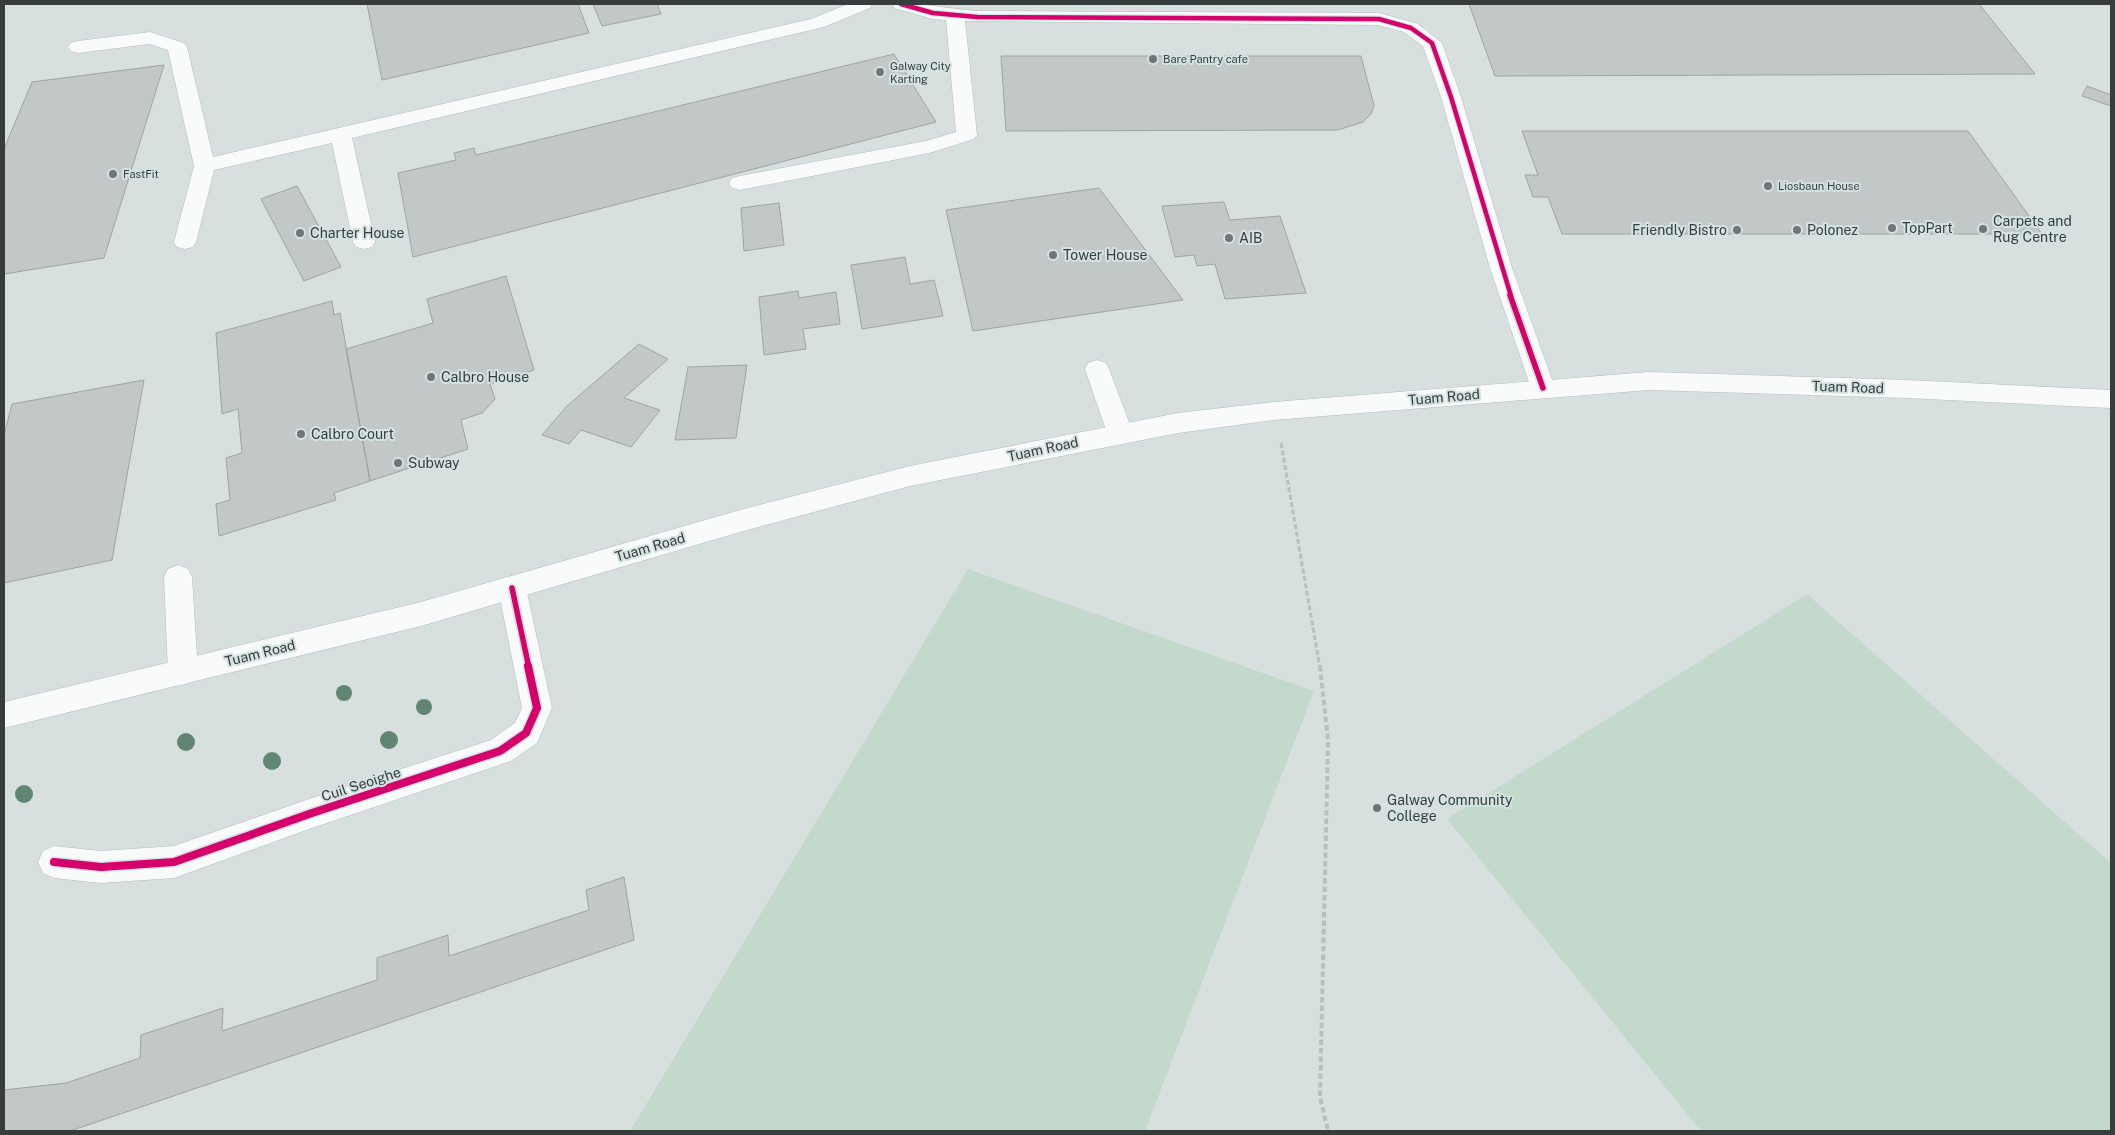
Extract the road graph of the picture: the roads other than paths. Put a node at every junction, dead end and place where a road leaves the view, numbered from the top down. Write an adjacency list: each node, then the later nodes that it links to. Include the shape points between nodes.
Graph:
1 (864, 4): 5 (main road, via 817,23)
2 (901, 4): 3 (main road)
3 (955, 15): 7 (main road, via 967,135 929,147); 11 (main road, via 1410,20 1432,43 1501,268)
4 (78, 47): 6 (main road, via 150,38 177,47)
5 (341, 135): 6 (main road); 9 (main road)
6 (205, 166): 8 (main road)
7 (740, 183)
8 (185, 242)
9 (364, 242)
10 (1097, 369): 13 (main road)
11 (1543, 388): 12 (main road, Tuam Road, via 1649,381); 13 (main road, Tuam Road, via 1274,411)
12 (2111, 399)
13 (1120, 433): 15 (main road, Tuam Road, via 910,476 740,521)
14 (178, 577): 16 (main road)
15 (512, 588): 16 (main road, Tuam Road, via 421,614); 18 (main road, Cuil Seoighe, via 537,708 526,733 500,751 174,862 101,867)
16 (183, 672): 17 (main road, Tuam Road)
17 (4, 715)
18 (54, 862)

